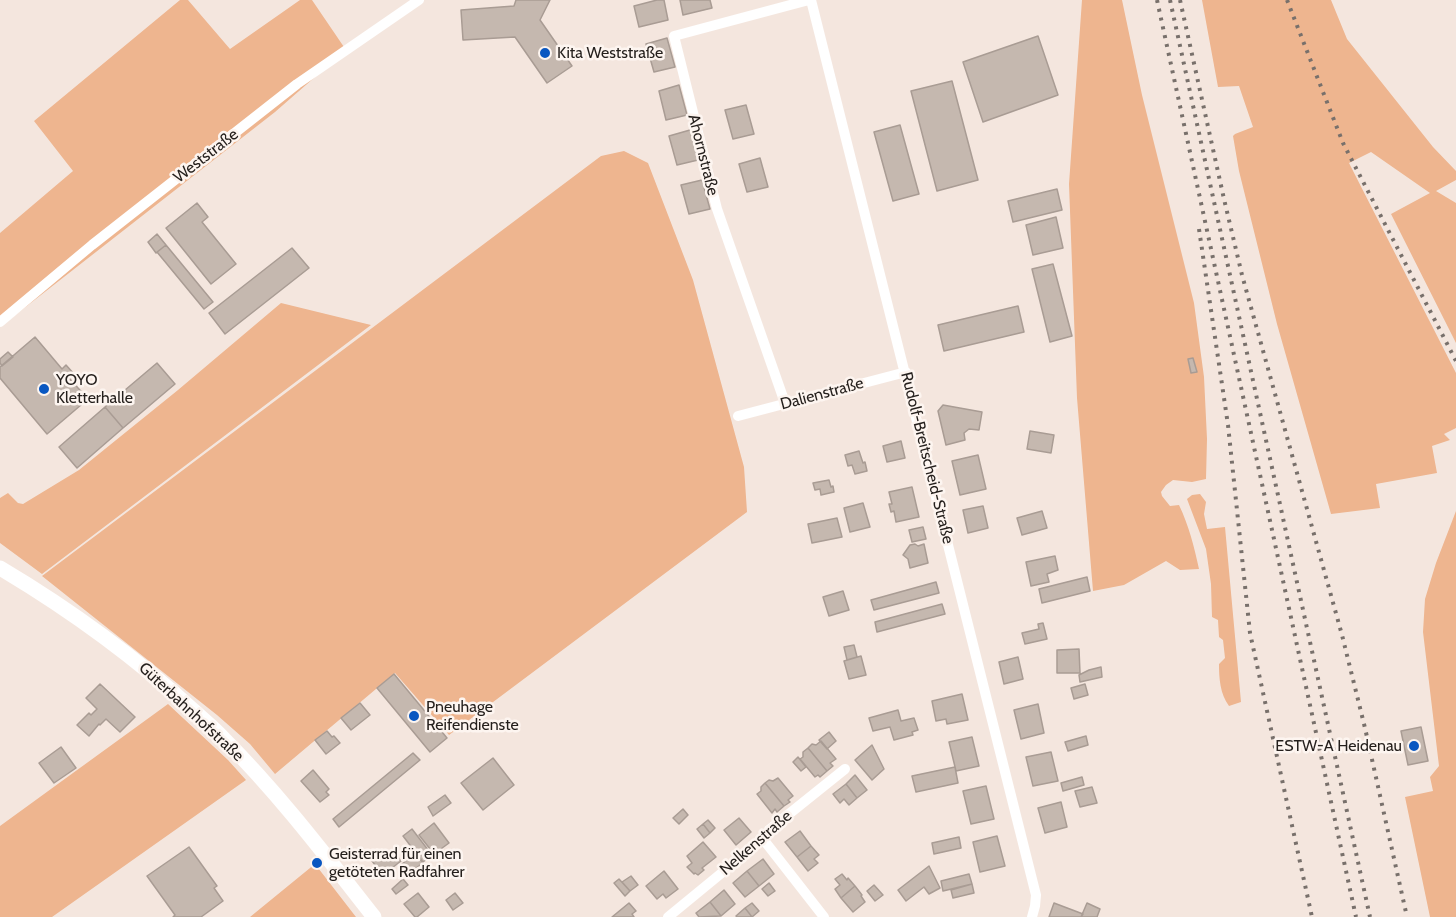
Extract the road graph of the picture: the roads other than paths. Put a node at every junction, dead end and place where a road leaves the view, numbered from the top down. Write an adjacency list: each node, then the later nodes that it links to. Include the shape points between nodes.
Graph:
1 (419, 0): 3 (street, Weststraße, via 297,84 92,244)
2 (810, 0): 4 (street, Rudolf-Breitscheid-Straße); 5 (street, Ahornstraße, via 674,36 717,208)
3 (0, 322)
4 (906, 372): 5 (street, Dalienstraße); 13 (street, Rudolf-Breitscheid-Straße, via 1036,895)
5 (785, 404): 6 (street, Dalienstraße)
6 (738, 416)
7 (0, 568): 10 (main road, Güterbahnhofstraße, via 117,646 224,738 284,804)
8 (845, 769): 9 (street, Nelkenstraße)
9 (763, 839): 11 (street, Nelkenstraße); 12 (street)
10 (374, 917)
11 (668, 917)
12 (824, 917)
13 (1032, 917)

